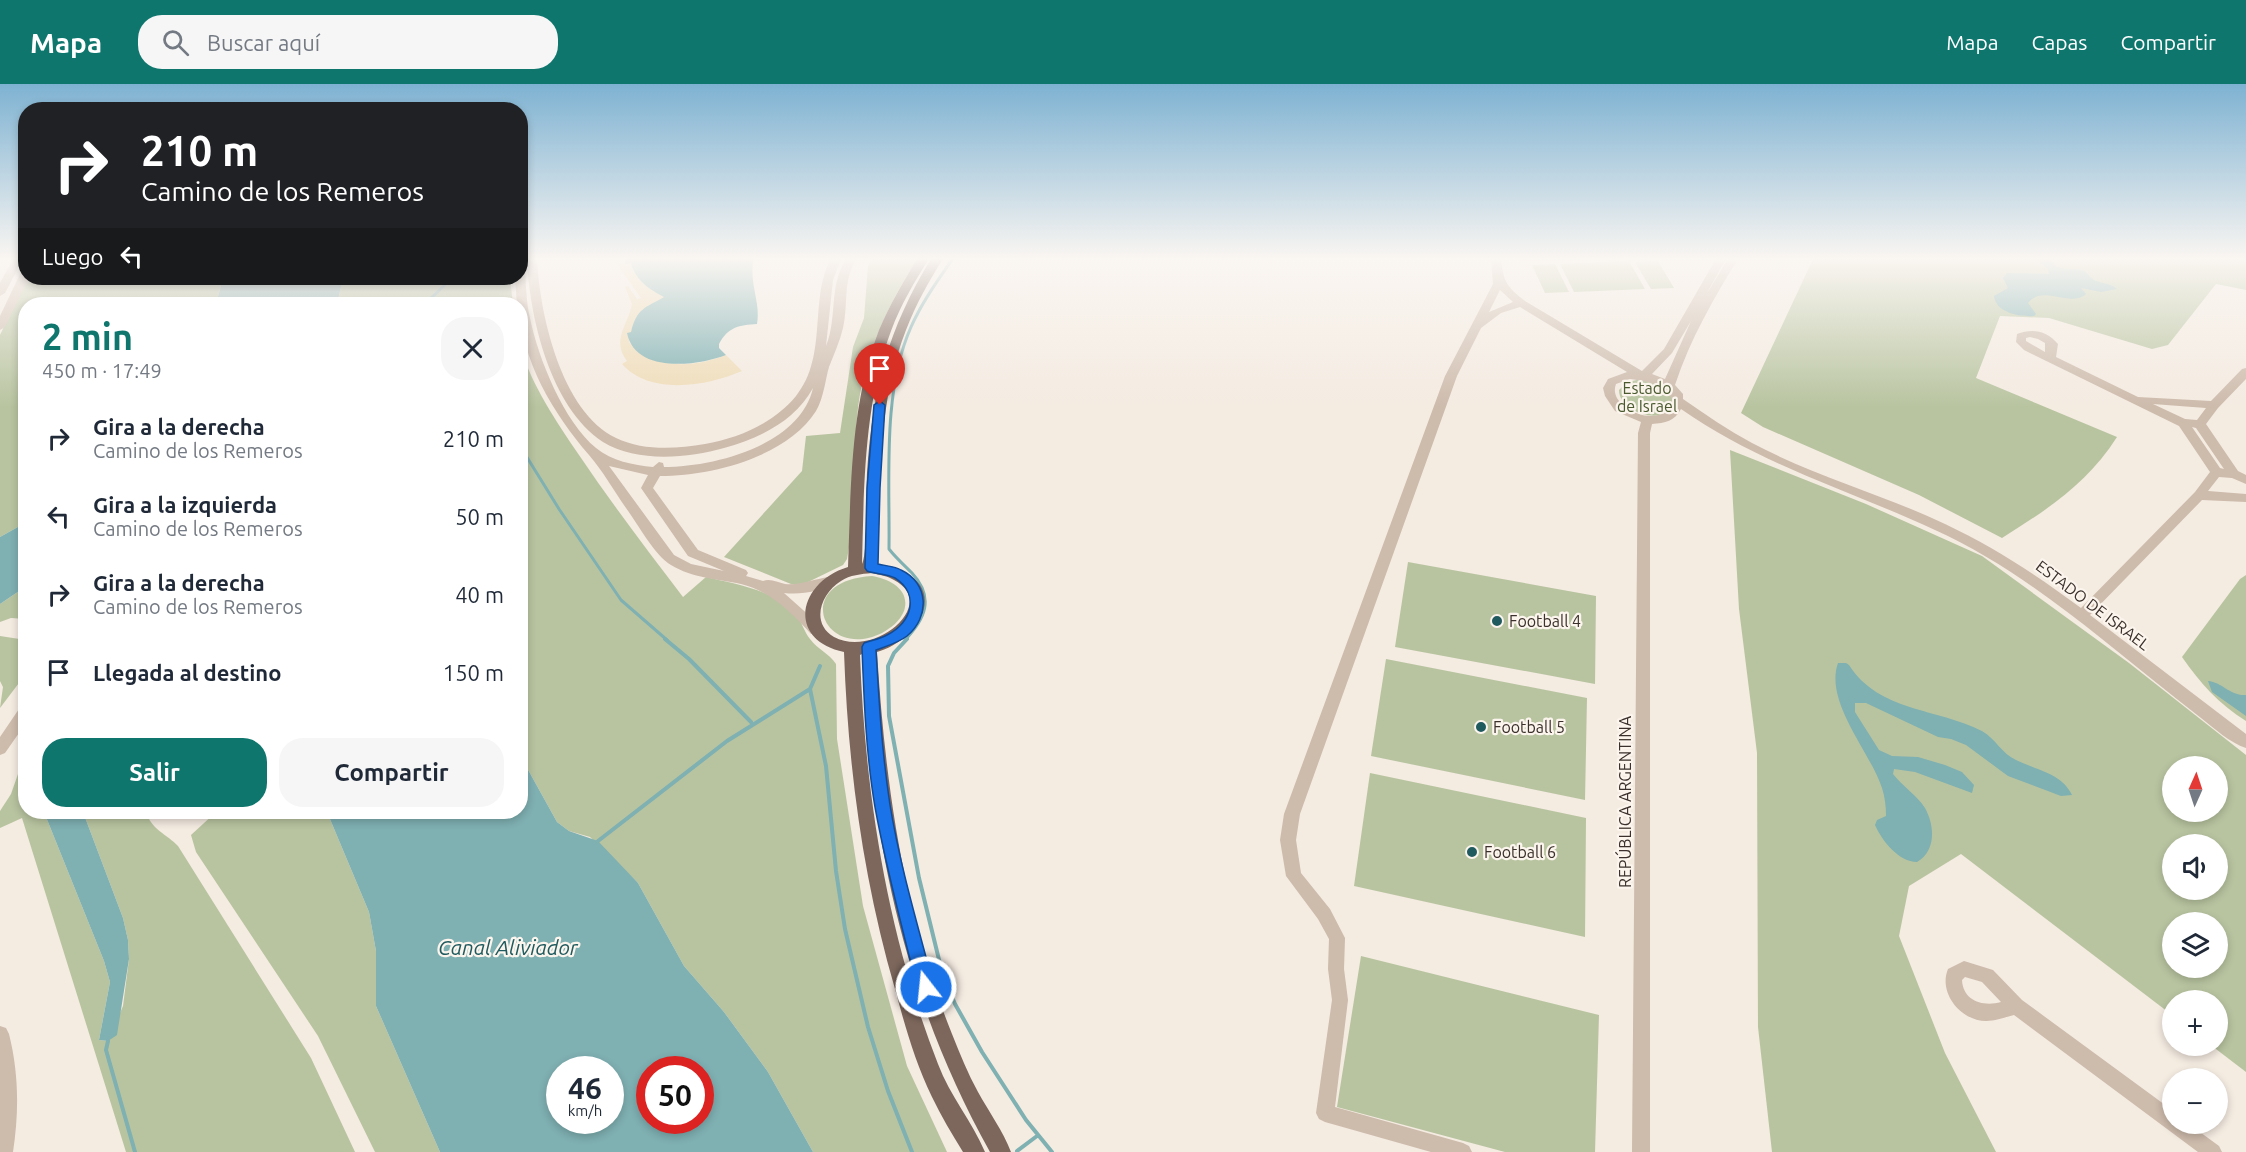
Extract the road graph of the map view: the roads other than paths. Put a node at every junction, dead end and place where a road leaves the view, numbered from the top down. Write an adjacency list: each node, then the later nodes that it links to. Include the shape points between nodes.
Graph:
1 (10, 307): 13 (street)
2 (536, 307): 33 (street, via 555,368 585,421 607,439)
3 (826, 307): 26 (street, via 813,374 799,400)
4 (840, 307): 31 (street, via 816,402)
5 (895, 307): 44 (main road, via 870,378 863,420)
6 (908, 307): 43 (main road, via 882,387)
7 (1486, 307): 14 (street)
8 (1509, 307): 14 (street, via 1497,311)
9 (1527, 307): 18 (street)
10 (1696, 307): 12 (street)
11 (1700, 307): 12 (street)
12 (1690, 321): 18 (street, via 1668,351); 19 (street)
13 (0, 327)
14 (1474, 329): 59 (street, via 1451,376 1292,814 1288,840 1294,876 1337,938 1340,1000 1325,1113)
15 (528, 332): 36 (street, via 554,399 577,433)
16 (2050, 357): 20 (street)
17 (2246, 372): 22 (street)
18 (1642, 375): 19 (street); 23 (street, via 1619,377 1609,388 1613,402)
19 (1668, 385): 21 (street)
20 (2137, 399): 22 (street); 27 (street)
21 (1679, 402): 24 (street); 29 (street, ESTADO DE ISRAEL)
22 (2214, 405): 28 (street)
23 (1624, 411): 25 (street); 34 (street, REPÚBLICA ARGENTINA)
24 (1672, 415): 25 (street); 29 (street, ESTADO DE ISRAEL)
25 (1647, 419): 34 (street, REPÚBLICA ARGENTINA)
26 (772, 423): 30 (street); 31 (street, via 773,430)
27 (2183, 423): 28 (street); 38 (street)
28 (2200, 424): 39 (street)
29 (1710, 426): 46 (street, ESTADO DE ISRAEL, via 1768,456 1939,525 2020,571)
30 (756, 432): 32 (street, via 770,436); 35 (street, via 720,446)
31 (789, 432): 32 (street)
32 (769, 446): 37 (street, via 707,467)
33 (628, 447): 35 (street); 36 (street, via 613,455)
34 (1645, 452): 60 (street, REPÚBLICA ARGENTINA)
35 (662, 453): 37 (street)
36 (607, 465): 37 (street); 47 (street, via 669,558 678,565 767,589 796,609)
37 (655, 472): 45 (street, via 648,493 693,553 782,589 813,588)
38 (2216, 472): 39 (street); 41 (street)
39 (2234, 474): 40 (street)
40 (2246, 480)
41 (2199, 495): 42 (street); 46 (street)
42 (2246, 498)
43 (871, 568): 44 (main road); 48 (main road, via 898,573 914,589 917,610 904,631 893,639)
44 (855, 570): 45 (main road)
45 (832, 580): 47 (main road, via 818,593 811,609)
46 (2082, 615): 50 (street, ESTADO DE ISRAEL)
47 (816, 630): 48 (main road, via 836,644)
48 (861, 647): 57 (main road, via 857,753 863,809 882,907 931,1074); 58 (main road, via 883,805 902,900 926,987 955,1069)
49 (18, 722): 51 (street)
50 (2246, 742)
51 (0, 749)
52 (2016, 1006): 54 (street)
53 (0, 1034): 56 (street, via 9,1074)
54 (2162, 1113)
55 (2190, 1134): 61 (street)
56 (4, 1152)
57 (975, 1152)
58 (1001, 1152)
59 (1463, 1152)
60 (1641, 1152)
61 (2213, 1152)

